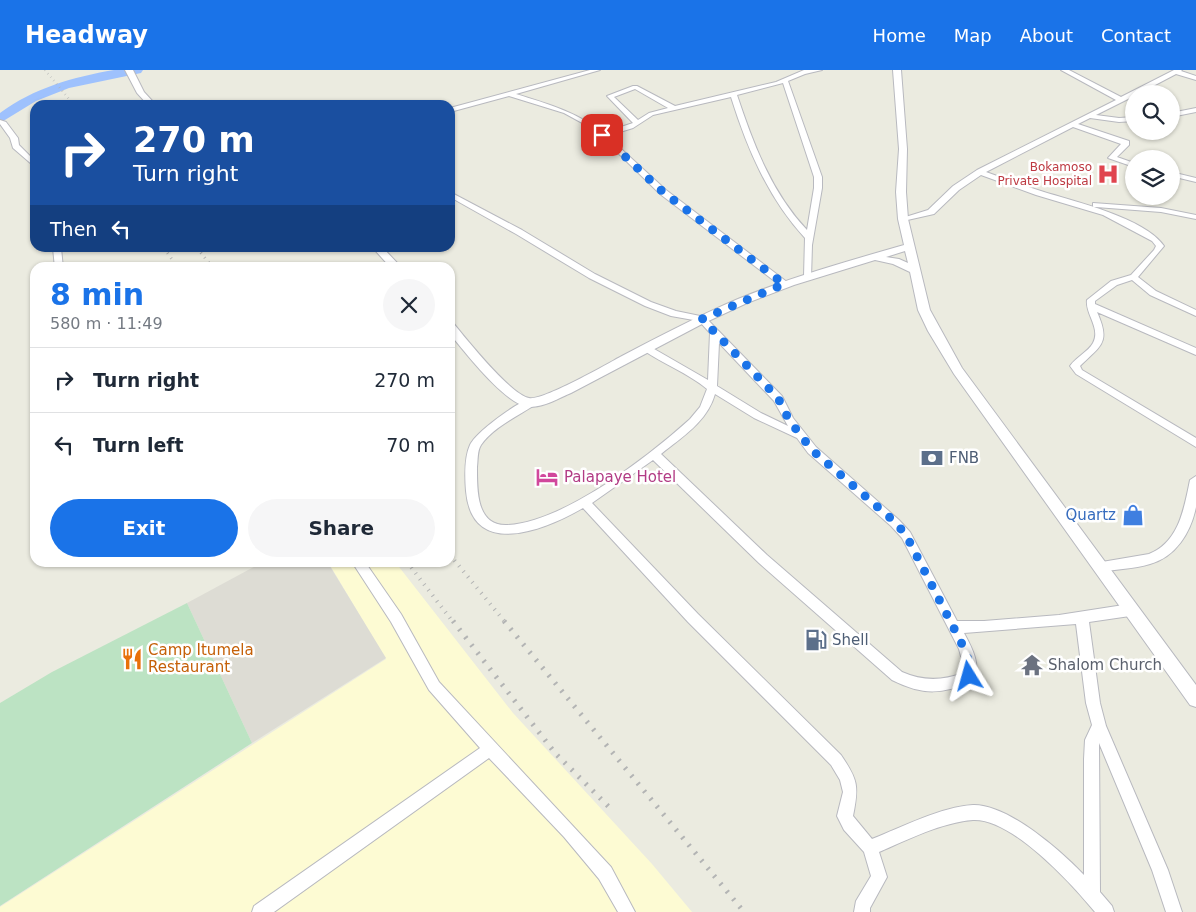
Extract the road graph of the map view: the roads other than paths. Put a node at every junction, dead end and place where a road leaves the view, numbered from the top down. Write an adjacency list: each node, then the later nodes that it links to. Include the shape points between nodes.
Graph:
1 (129, 70): 11 (street)
2 (597, 70): 9 (street)
3 (819, 70): 7 (street)
4 (897, 70): 31 (street, via 903,149)
5 (1064, 70): 12 (street)
6 (1177, 71): 8 (street); 12 (street)
7 (790, 75): 10 (street); 32 (street, via 818,178)
8 (1196, 78)
9 (510, 94): 14 (street); 22 (street, via 566,112)
10 (733, 94): 13 (street); 32 (street, via 740,118 776,195)
11 (147, 100)
12 (1122, 100): 17 (street)
13 (673, 108): 20 (street, via 651,114); 20 (street, via 635,87 610,96)
14 (455, 109)
15 (1196, 110): 16 (street)
16 (1180, 113)
17 (1089, 116): 18 (street); 21 (street)
18 (1125, 120)
19 (2, 123): 23 (street, via 16,146)
20 (637, 123): 22 (street)
21 (1073, 125): 24 (street, via 1126,143 1112,158); 25 (street)
22 (602, 135): 40 (street, via 663,192)
23 (30, 160)
24 (1125, 162)
25 (980, 172): 29 (street, via 1039,194); 31 (street, via 956,188 931,212)
26 (1180, 176): 27 (street)
27 (1196, 180)
28 (455, 197): 43 (street, via 648,304 674,314)
29 (1079, 203): 30 (street, via 1161,210); 39 (street, via 1106,212 1155,239 1160,246 1156,254)
30 (1196, 217)
31 (903, 219): 33 (street)
32 (809, 237): 38 (street)
33 (910, 248): 35 (street); 37 (street)
34 (382, 252): 36 (street)
35 (871, 258): 37 (street, via 895,261); 38 (street)
36 (391, 262)
37 (916, 271): 56 (street, via 924,310 958,371)
38 (808, 276): 40 (street)
39 (1134, 277): 41 (street, via 1114,283 1091,300); 42 (street, via 1149,290)
40 (784, 284): 43 (street)
41 (1090, 305): 47 (street); 51 (street, via 1100,336 1092,352 1076,364 1076,368)
42 (1196, 313)
43 (702, 319): 45 (street); 46 (street)
44 (455, 333): 49 (street, via 498,381)
45 (714, 333): 48 (street); 50 (street, via 778,398)
46 (646, 348): 48 (street); 49 (street, via 558,394)
47 (1196, 352)
48 (712, 389): 50 (street, via 747,411); 52 (street, via 704,408 691,424)
49 (529, 403): 54 (street, via 480,439 473,449 470,489 474,509 487,524 505,530 539,524)
50 (801, 436): 59 (street, via 812,450 906,535)
51 (1196, 443)
52 (654, 454): 54 (street); 59 (street, via 763,559 896,676 912,684 930,687 954,683 969,676 971,667)
53 (1196, 480): 56 (street, via 1181,533 1169,549 1152,558)
54 (584, 502): 63 (street, via 693,618 836,760 847,777 850,792 845,816)
55 (361, 567): 62 (street, via 396,618 434,686)
56 (1100, 567): 57 (street)
57 (1130, 610): 58 (street, via 1100,617); 60 (street)
58 (1082, 617): 59 (street); 61 (street)
59 (954, 626)
60 (1196, 699)
61 (1099, 726): 64 (street, via 1092,740 1091,759); 69 (street, via 1160,870)
62 (490, 749): 65 (street); 66 (street, via 605,873)
63 (870, 848): 64 (street, via 922,827 982,812 1022,831 1041,845 1071,870); 67 (street, via 879,877)
64 (1092, 896): 68 (street)
65 (260, 912)
66 (627, 912)
67 (862, 912)
68 (1106, 912)
69 (1174, 912)

